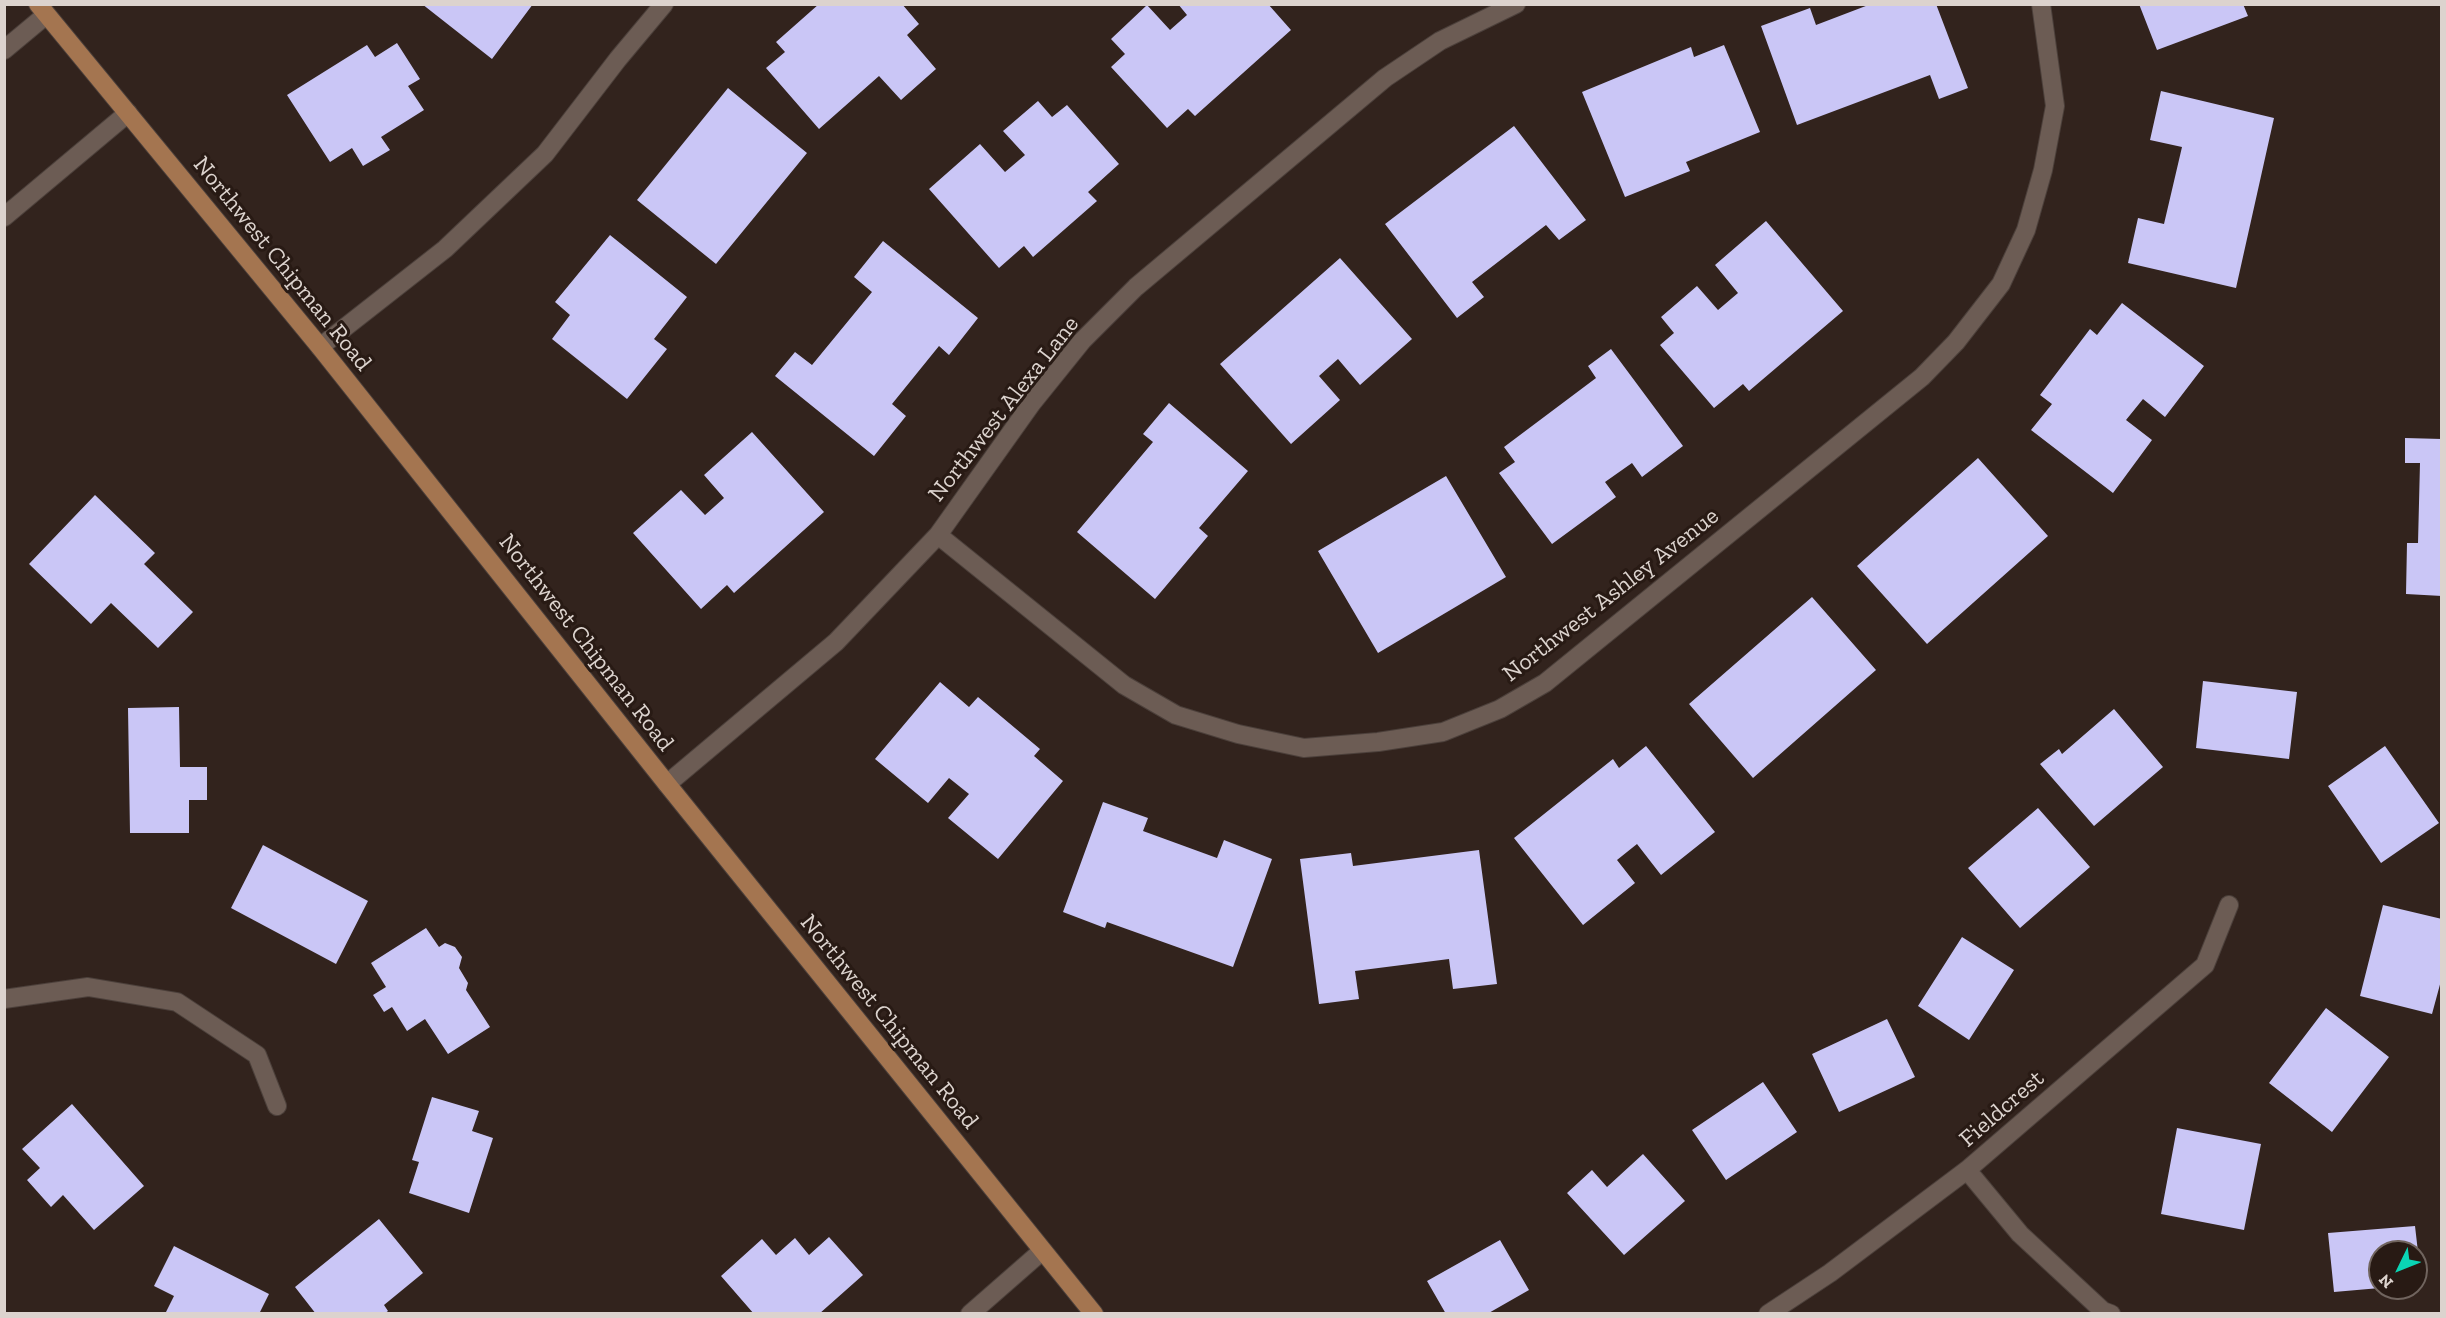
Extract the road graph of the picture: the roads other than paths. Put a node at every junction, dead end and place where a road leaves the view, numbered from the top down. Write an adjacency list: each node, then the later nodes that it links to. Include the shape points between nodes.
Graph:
1 (664, 4): 8 (street, via 544,154 446,249)
2 (1516, 4): 9 (street, Northwest Alexa Lane, via 1440,41 1385,78 1136,287 1053,376)
3 (2041, 4): 9 (street, Northwest Ashley Avenue, via 2055,106 2026,230 2001,284 1956,342 1922,377 1545,683 1500,709 1443,732 1304,748 1176,715 1124,685)
4 (42, 10): 5 (street); 6 (main road, Northwest Chipman Road)
5 (4, 50)
6 (128, 113): 7 (street); 8 (main road, Northwest Chipman Road)
7 (4, 217)
8 (320, 347): 10 (main road, Northwest Chipman Road)
9 (938, 535): 10 (street, Northwest Alexa Lane, via 836,642)
10 (667, 784): 15 (main road, Northwest Chipman Road)
11 (2229, 905): 14 (street, Fieldcrest, via 2205,965)
12 (4, 999): 13 (street, via 88,987 177,1002 256,1055)
13 (277, 1106)
14 (1967, 1170): 18 (street, Fieldcrest, via 1830,1273); 19 (street, via 2020,1234 2103,1311)
15 (1042, 1251): 16 (street); 17 (main road, Northwest Chipman Road)
16 (970, 1314)
17 (1094, 1314)
18 (1768, 1314)
19 (2111, 1314)

